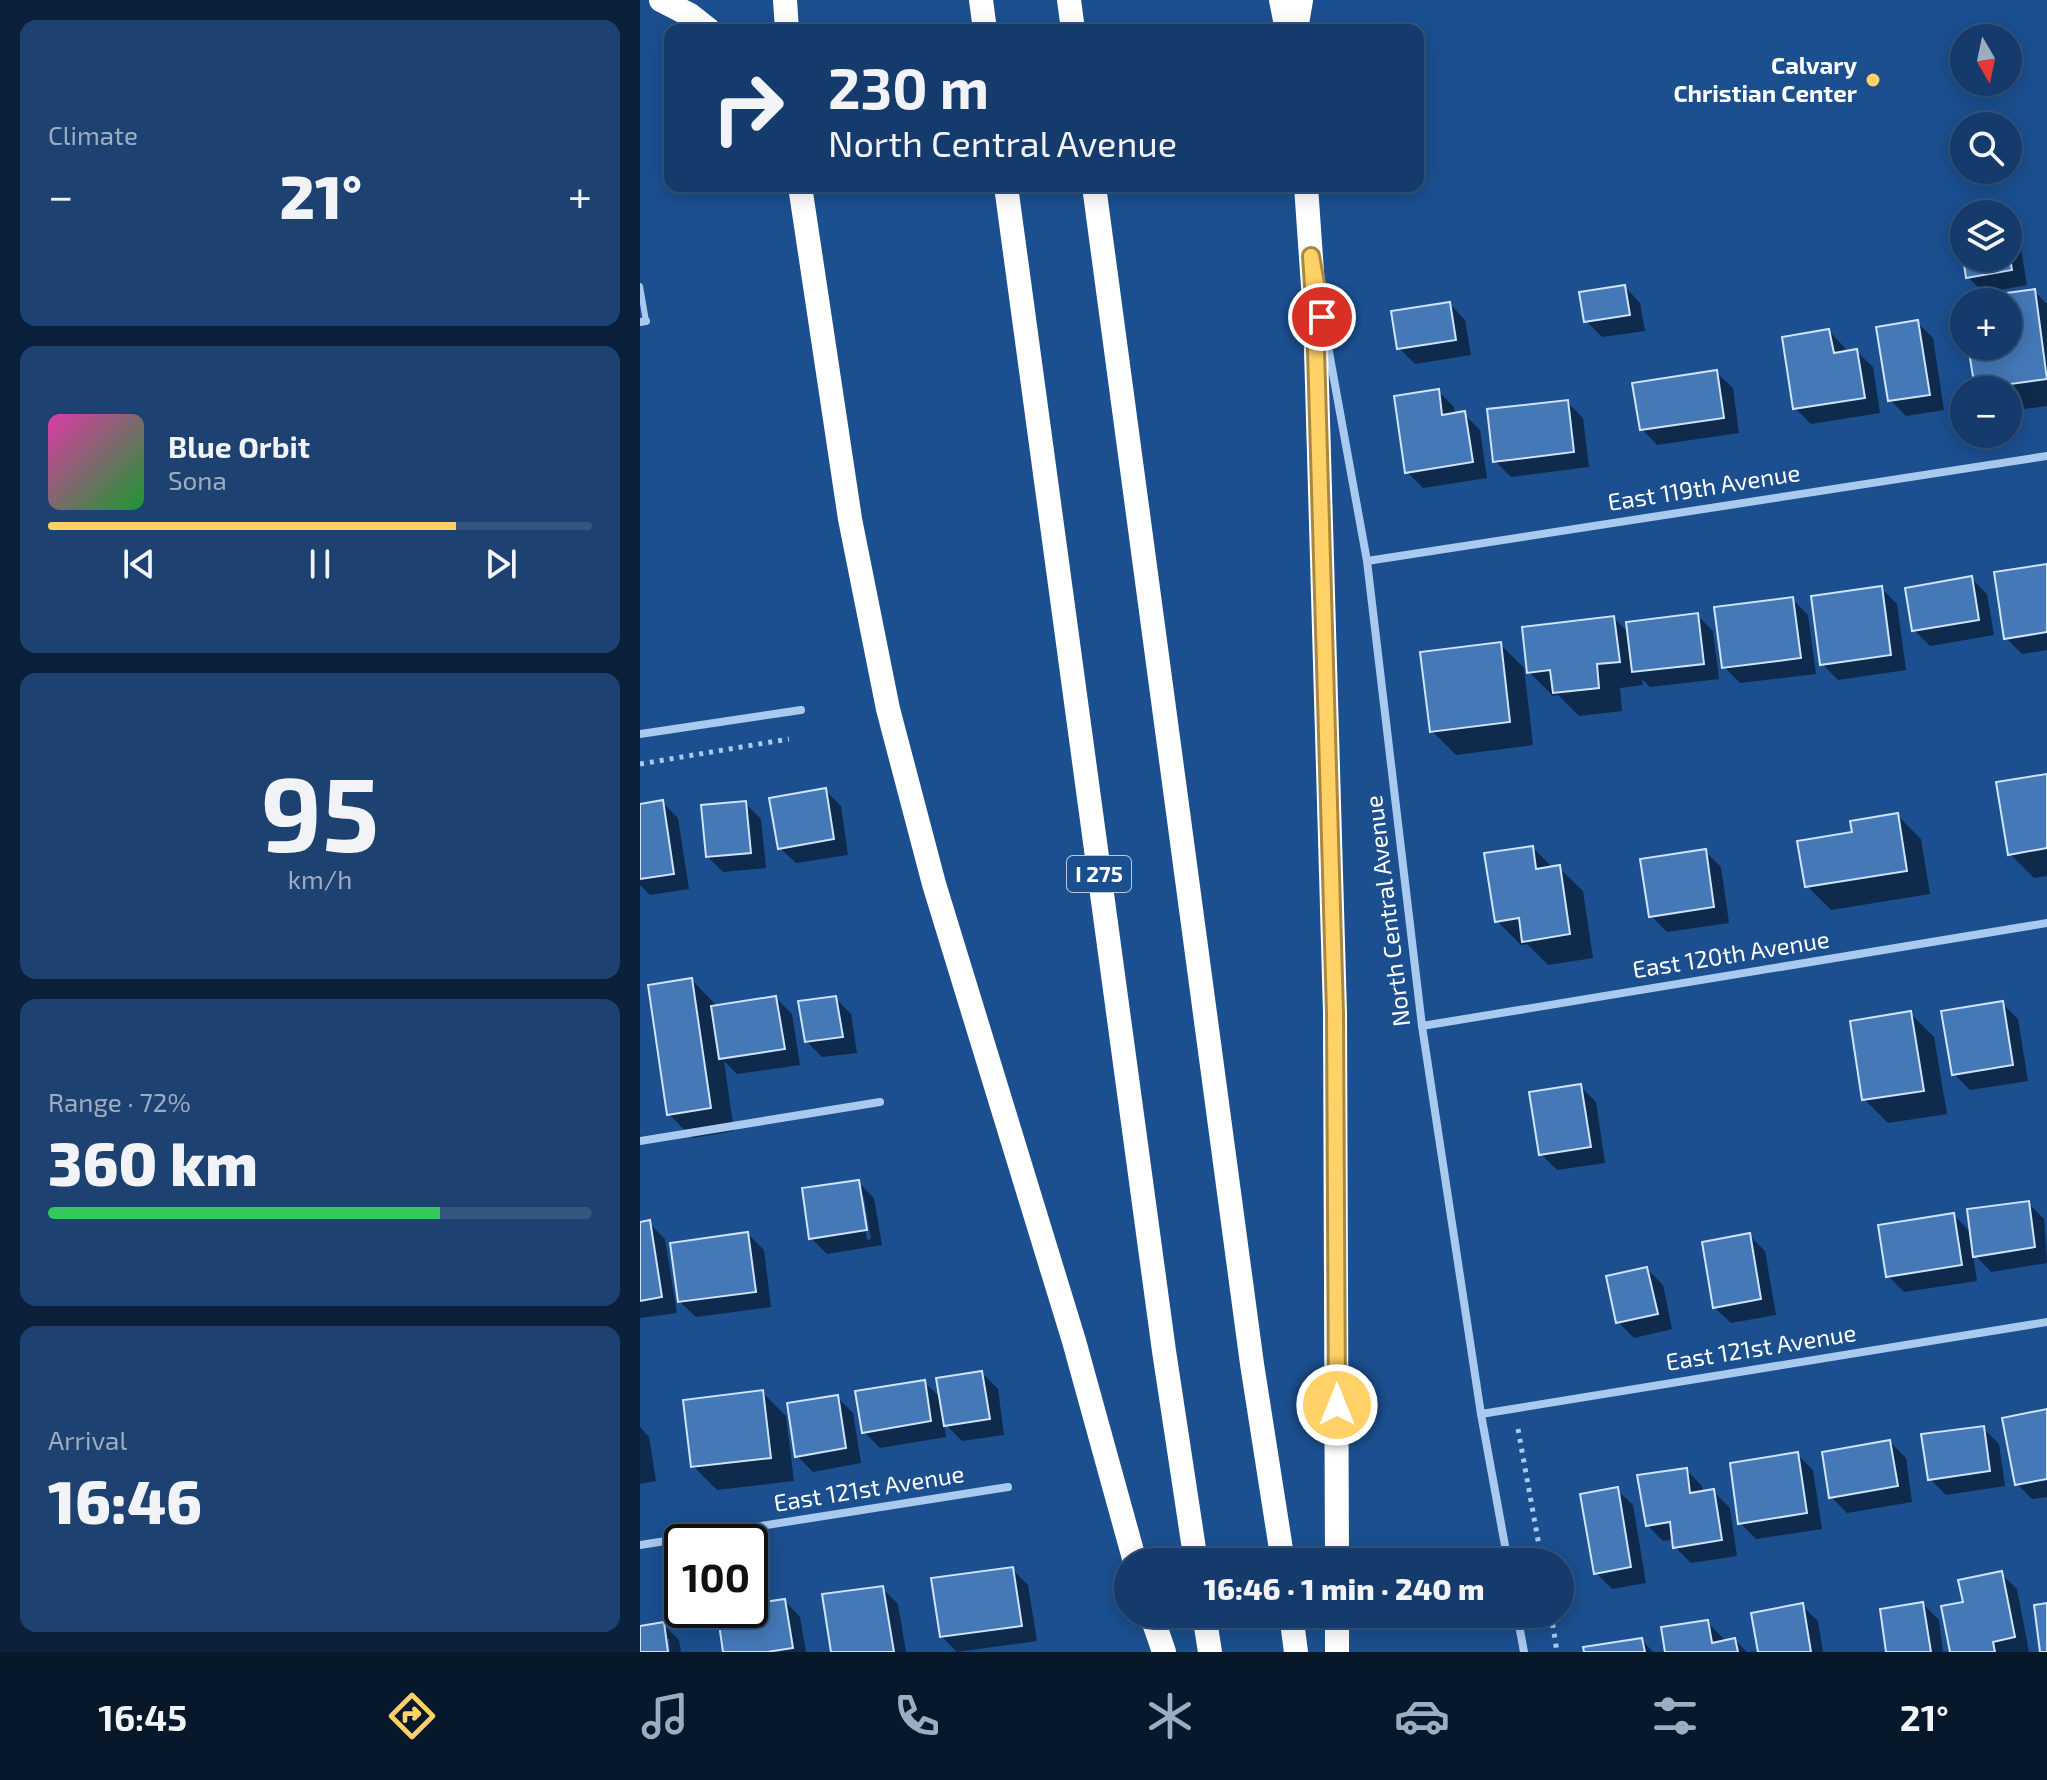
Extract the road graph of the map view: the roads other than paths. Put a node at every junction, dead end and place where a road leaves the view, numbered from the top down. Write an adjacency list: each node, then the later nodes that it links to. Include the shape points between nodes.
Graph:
1 (661, 0): 6 (highway)
2 (785, 0): 7 (highway)
3 (1069, 0): 8 (highway)
4 (1281, 0): 9 (highway)
5 (1301, 0): 10 (highway)
6 (701, 24)
7 (787, 24)
8 (1072, 24)
9 (1286, 24)
10 (1297, 24)
11 (801, 192): 30 (highway, via 850,519 888,709 934,884 1074,1341)
12 (1007, 192): 31 (highway, I 275)
13 (1095, 192): 32 (highway)
14 (1306, 192): 15 (highway)
15 (1311, 256): 19 (street, North Central Avenue); 33 (highway, via 1335,1013)
16 (640, 286): 17 (lane)
17 (643, 321)
18 (2047, 456): 19 (street, East 119th Avenue)
19 (1367, 561): 23 (street, North Central Avenue)
20 (801, 710): 21 (street)
21 (640, 734)
22 (2047, 923): 23 (street, East 120th Avenue)
23 (1422, 1026): 27 (street, North Central Avenue)
24 (880, 1102): 25 (street)
25 (640, 1141)
26 (2047, 1322): 27 (street, East 121st Avenue)
27 (1481, 1414): 34 (street, North Central Avenue)
28 (1008, 1487): 29 (street, East 121st Avenue)
29 (640, 1545)
30 (1131, 1548)
31 (1194, 1548)
32 (1281, 1548)
33 (1337, 1548)
34 (1505, 1548)
35 (1156, 1628): 40 (highway)
36 (1206, 1628): 41 (highway)
37 (1293, 1628): 42 (highway)
38 (1337, 1628): 43 (highway)
39 (1520, 1628): 44 (street)
40 (1164, 1652)
41 (1210, 1652)
42 (1296, 1652)
43 (1337, 1652)
44 (1524, 1652)

